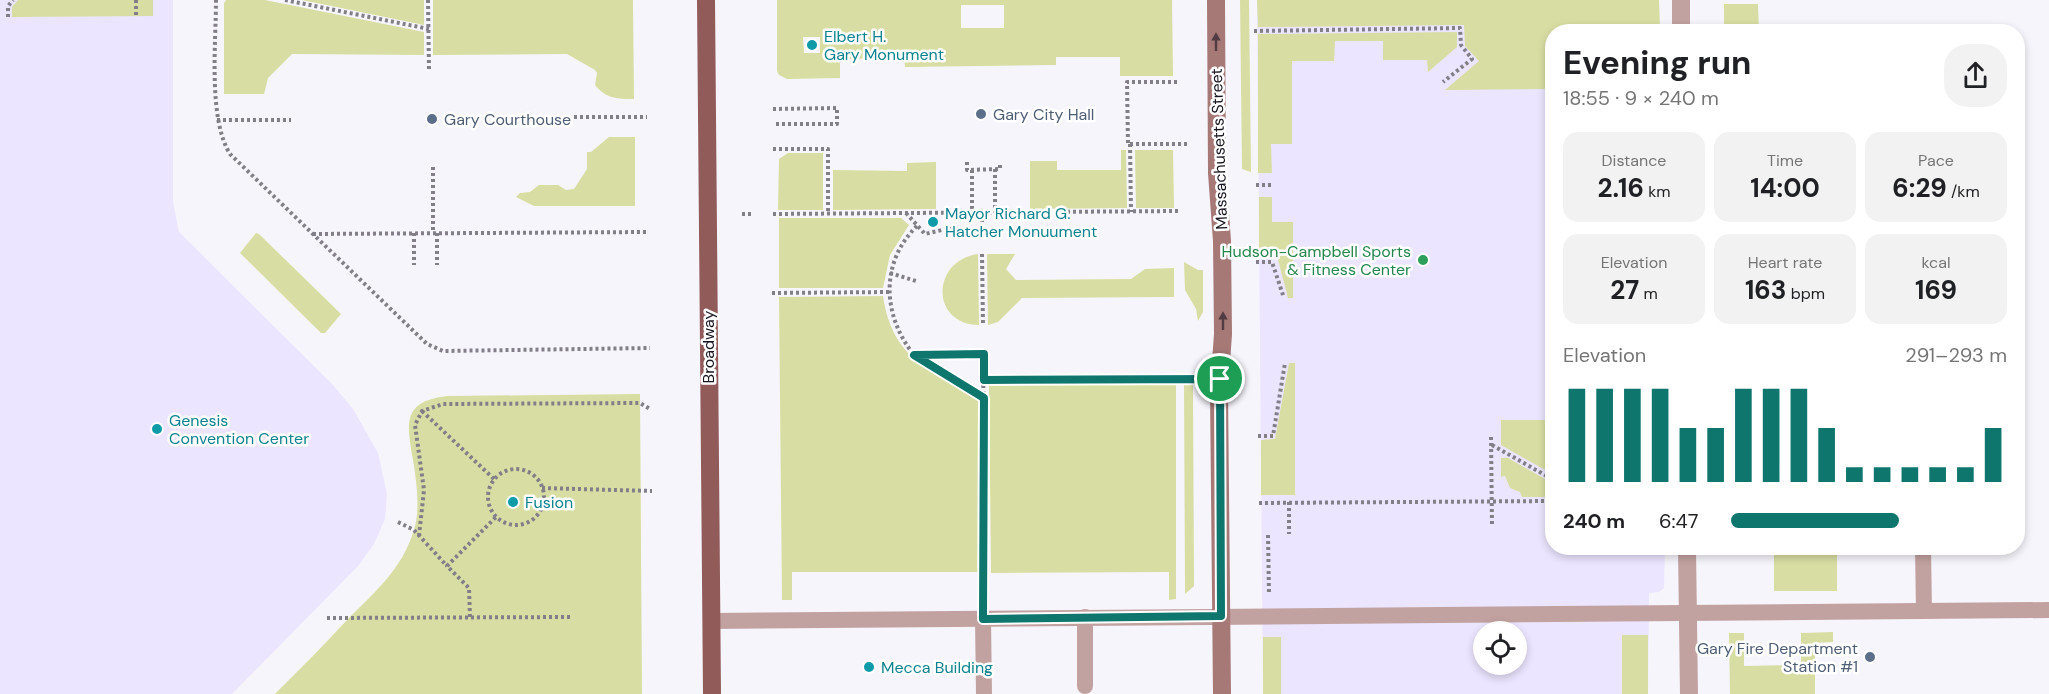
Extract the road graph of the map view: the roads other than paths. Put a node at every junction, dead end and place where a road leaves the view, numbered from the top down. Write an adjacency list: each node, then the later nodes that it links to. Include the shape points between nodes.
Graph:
1 (706, 0): 13 (main road, Broadway)
2 (1216, 0): 10 (street, Massachusetts Street, one-way to 2, via 1222,252 1217,173)
3 (1681, 0): 4 (street)
4 (1682, 24)
5 (1687, 555): 9 (street)
6 (1923, 555): 8 (lane)
7 (2049, 610): 8 (lane)
8 (1924, 611): 9 (lane)
9 (1687, 612): 10 (lane); 18 (street)
10 (1221, 616): 11 (lane); 17 (street, Massachusetts Street)
11 (1085, 617): 12 (lane); 14 (lane)
12 (983, 619): 13 (lane); 16 (lane)
13 (712, 621): 15 (main road, Broadway)
14 (1085, 686)
15 (712, 694)
16 (984, 694)
17 (1222, 694)
18 (1689, 694)

